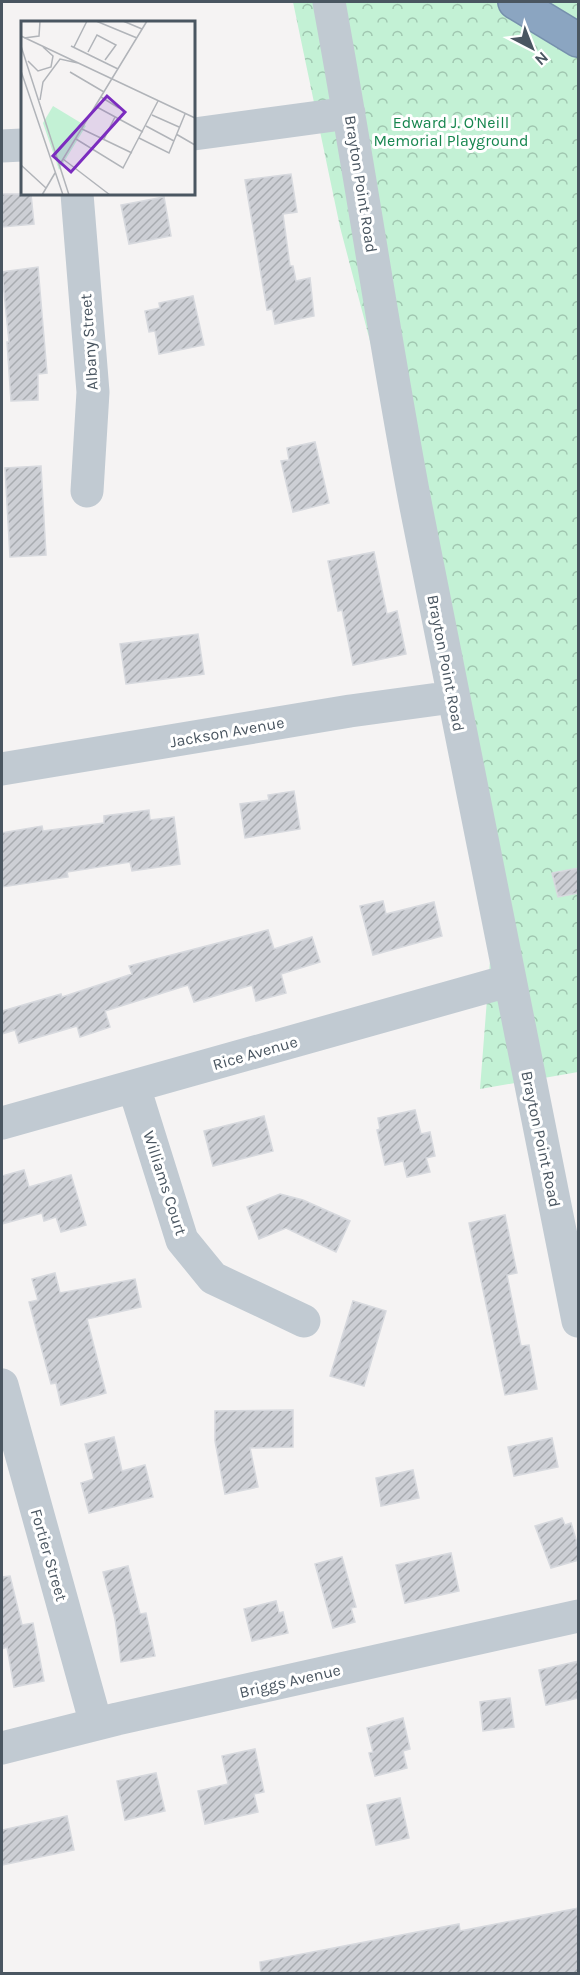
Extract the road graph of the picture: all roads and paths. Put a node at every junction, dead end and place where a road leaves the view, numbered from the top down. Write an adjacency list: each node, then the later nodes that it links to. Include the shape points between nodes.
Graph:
1 (515, 2): 3 (highway)
2 (331, 12): 4 (street, Brayton Point Road)
3 (579, 40)
4 (349, 113): 5 (street); 10 (street, Brayton Point Road, via 376,288)
5 (195, 134)
6 (21, 145): 7 (street)
7 (2, 146)
8 (77, 195): 9 (street, Albany Street, via 93,392)
9 (87, 491)
10 (453, 697): 11 (street, Jackson Avenue); 12 (street, Brayton Point Road)
11 (2, 769)
12 (508, 981): 13 (street, Rice Avenue); 15 (street, Brayton Point Road)
13 (134, 1087): 14 (street, Rice Avenue); 16 (street, Williams Court, via 182,1240 213,1278)
14 (2, 1123)
15 (579, 1321)
16 (304, 1322)
17 (2, 1385): 19 (street, Fortier Street)
18 (579, 1616): 19 (street, Briggs Avenue)
19 (96, 1724): 20 (street, Briggs Avenue)
20 (2, 1748)

